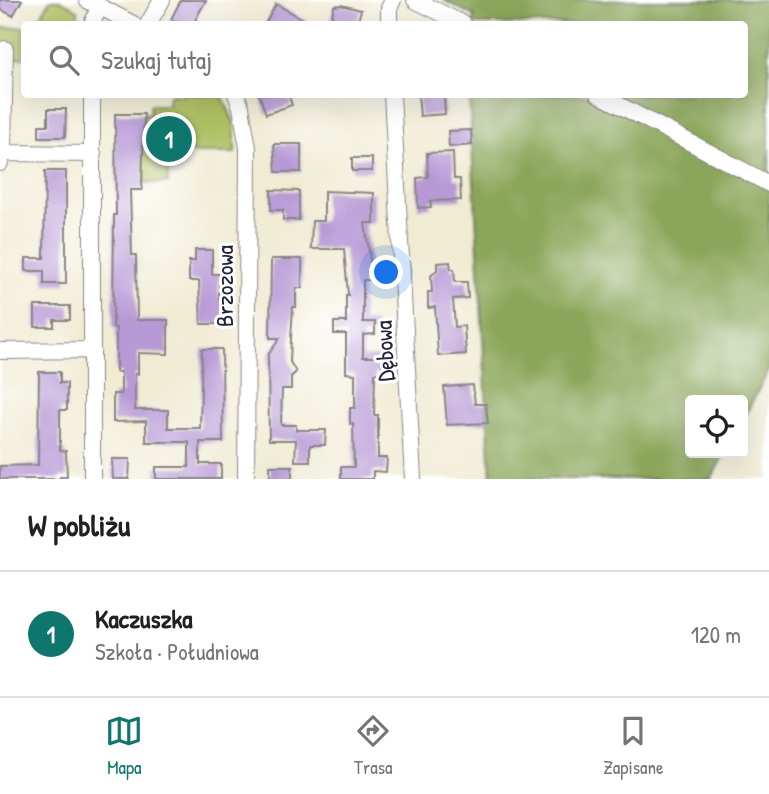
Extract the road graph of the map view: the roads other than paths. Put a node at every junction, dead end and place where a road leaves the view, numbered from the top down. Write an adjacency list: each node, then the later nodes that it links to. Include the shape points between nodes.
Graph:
1 (162, 0): 7 (street)
2 (393, 0): 8 (street)
3 (415, 0): 9 (street)
4 (93, 3): 5 (street); 6 (street)
5 (93, 21)
6 (127, 21)
7 (150, 21)
8 (389, 21)
9 (457, 21)
10 (5, 49): 16 (street)
11 (92, 98): 15 (street)
12 (238, 98): 21 (street, Brzozowa, via 248,149)
13 (392, 98): 22 (street, Dębowa)
14 (606, 98): 17 (street)
15 (93, 154): 16 (street); 18 (street)
16 (1, 158)
17 (769, 184)
18 (92, 350): 19 (street); 20 (street)
19 (0, 351)
20 (92, 479)
21 (246, 479)
22 (414, 479)

